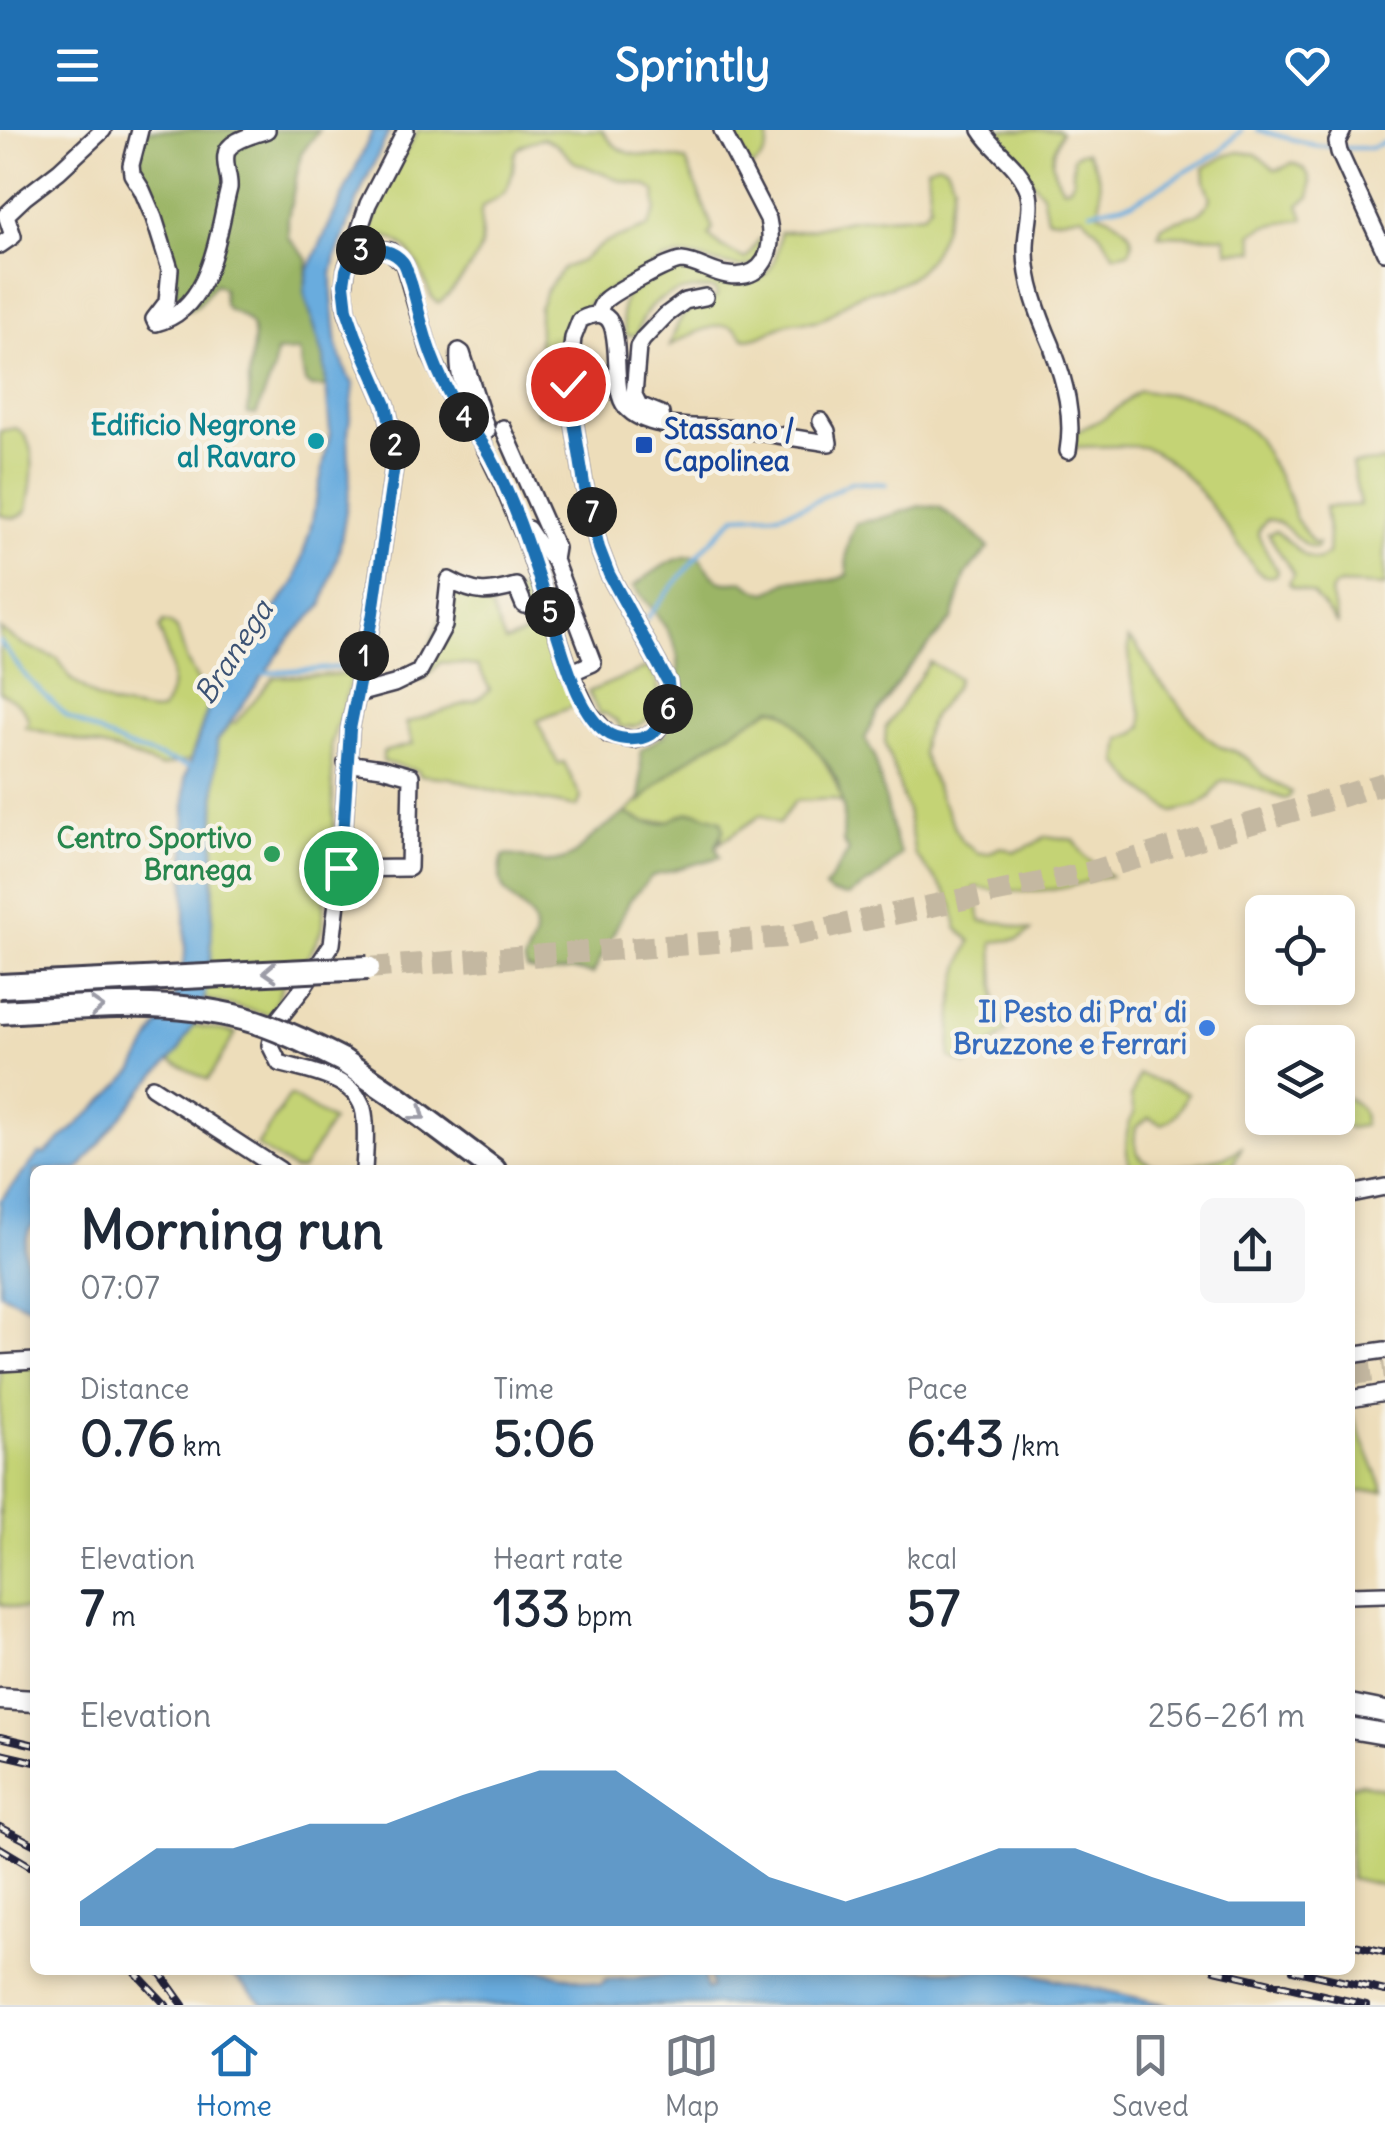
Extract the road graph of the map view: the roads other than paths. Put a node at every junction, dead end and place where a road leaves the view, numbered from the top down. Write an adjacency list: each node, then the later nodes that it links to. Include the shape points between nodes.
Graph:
1 (103, 130): 8 (street, via 6,216 13,236)
2 (140, 130): 3 (street, via 132,174 170,269 167,302 156,324 181,310 211,266 229,188 227,148)
3 (266, 130)
4 (406, 130): 9 (street, via 368,204)
5 (722, 130): 12 (street, via 768,219 769,255 746,275 666,264 605,300)
6 (981, 130): 18 (street, via 1027,186 1028,270 1062,375)
7 (1344, 130): 10 (street, via 1339,152)
8 (0, 246)
9 (354, 249): 17 (street, via 390,251 404,264 430,354 454,403); 23 (street, via 344,284 347,310 386,405 396,452)
10 (1385, 252)
11 (704, 297): 16 (street, via 666,315 638,347 634,394 662,414)
12 (597, 314): 16 (street, via 612,323 625,407); 22 (street, via 580,320 568,384 599,548 668,682 662,725 634,740 610,735 589,713)
13 (448, 352): 14 (street)
14 (462, 392): 17 (street, via 479,426); 17 (street, via 459,351)
15 (821, 422): 16 (street, via 829,444)
16 (661, 424)
17 (491, 433): 19 (street); 20 (street, via 556,548)
18 (1068, 451)
19 (520, 527): 20 (street); 22 (street)
20 (554, 560): 22 (street, via 593,663)
21 (524, 606): 23 (street, via 516,586 488,594 449,580 444,626 419,672)
22 (570, 673)
23 (357, 694): 24 (street)
24 (346, 762): 25 (street); 25 (street, via 411,776 409,868)
25 (341, 868): 31 (street, via 332,944 274,1025 270,1044 279,1062 330,1078 360,1099)
26 (368, 968): 27 (highway, one-way to 27, bridge)
27 (0, 986)
28 (0, 1012): 32 (highway, one-way to 32, bridge, via 189,1008 269,1026 342,1060)
29 (152, 1087): 30 (street)
30 (272, 1165)
31 (364, 1165)
32 (487, 1165)
33 (1385, 1187): 34 (street)
34 (1355, 1193)
35 (1385, 1350): 36 (street)
36 (1355, 1354)
37 (30, 1361): 38 (street)
38 (0, 1363)
39 (1385, 1393): 40 (street)
40 (1355, 1398)
41 (1385, 1594): 42 (street)
42 (1355, 1595)
43 (0, 1699): 44 (main road)
44 (30, 1701)
45 (1355, 1706): 46 (main road)
46 (1385, 1712)
47 (1355, 1729): 48 (main road)
48 (1385, 1734)

